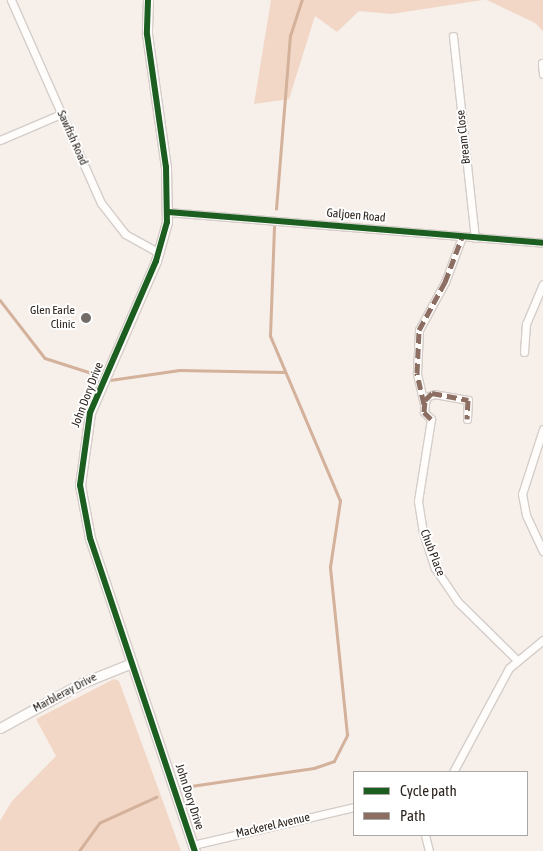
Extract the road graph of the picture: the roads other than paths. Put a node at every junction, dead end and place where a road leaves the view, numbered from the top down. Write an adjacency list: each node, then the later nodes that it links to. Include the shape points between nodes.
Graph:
1 (11, 0): 6 (street, Sawfish Road)
2 (148, 0): 8 (street, John Dory Drive, via 148,50 165,157)
3 (453, 36): 10 (street, Bream Close)
4 (542, 63): 5 (street)
5 (543, 74)
6 (61, 114): 7 (street); 12 (street, Sawfish Road, via 108,216 135,242)
7 (0, 140)
8 (168, 212): 9 (street, Galjoen Road); 12 (street, John Dory Drive)
9 (462, 237): 10 (street, Galjoen Road); 15 (street, via 445,282 419,330 417,372)
10 (475, 238): 11 (street, Galjoen Road)
11 (543, 243)
12 (159, 253): 21 (street, John Dory Drive, via 94,402 81,458 86,524)
13 (543, 284): 14 (street, via 526,324)
14 (524, 352)
15 (424, 404): 16 (street, via 432,394 468,400); 20 (street, Chub Place, via 424,412 431,419 418,501 428,548 457,601)
16 (467, 419)
17 (543, 429): 18 (street, via 522,494 526,515)
18 (543, 551)
19 (543, 640): 20 (street)
20 (516, 659): 23 (street)
21 (132, 663): 22 (street, Marbleray Drive, via 82,683); 26 (street, John Dory Drive)
22 (0, 728)
23 (454, 771)
24 (353, 808): 26 (street, Mackerel Avenue)
25 (425, 836): 27 (street)
26 (194, 848)
27 (429, 851)

